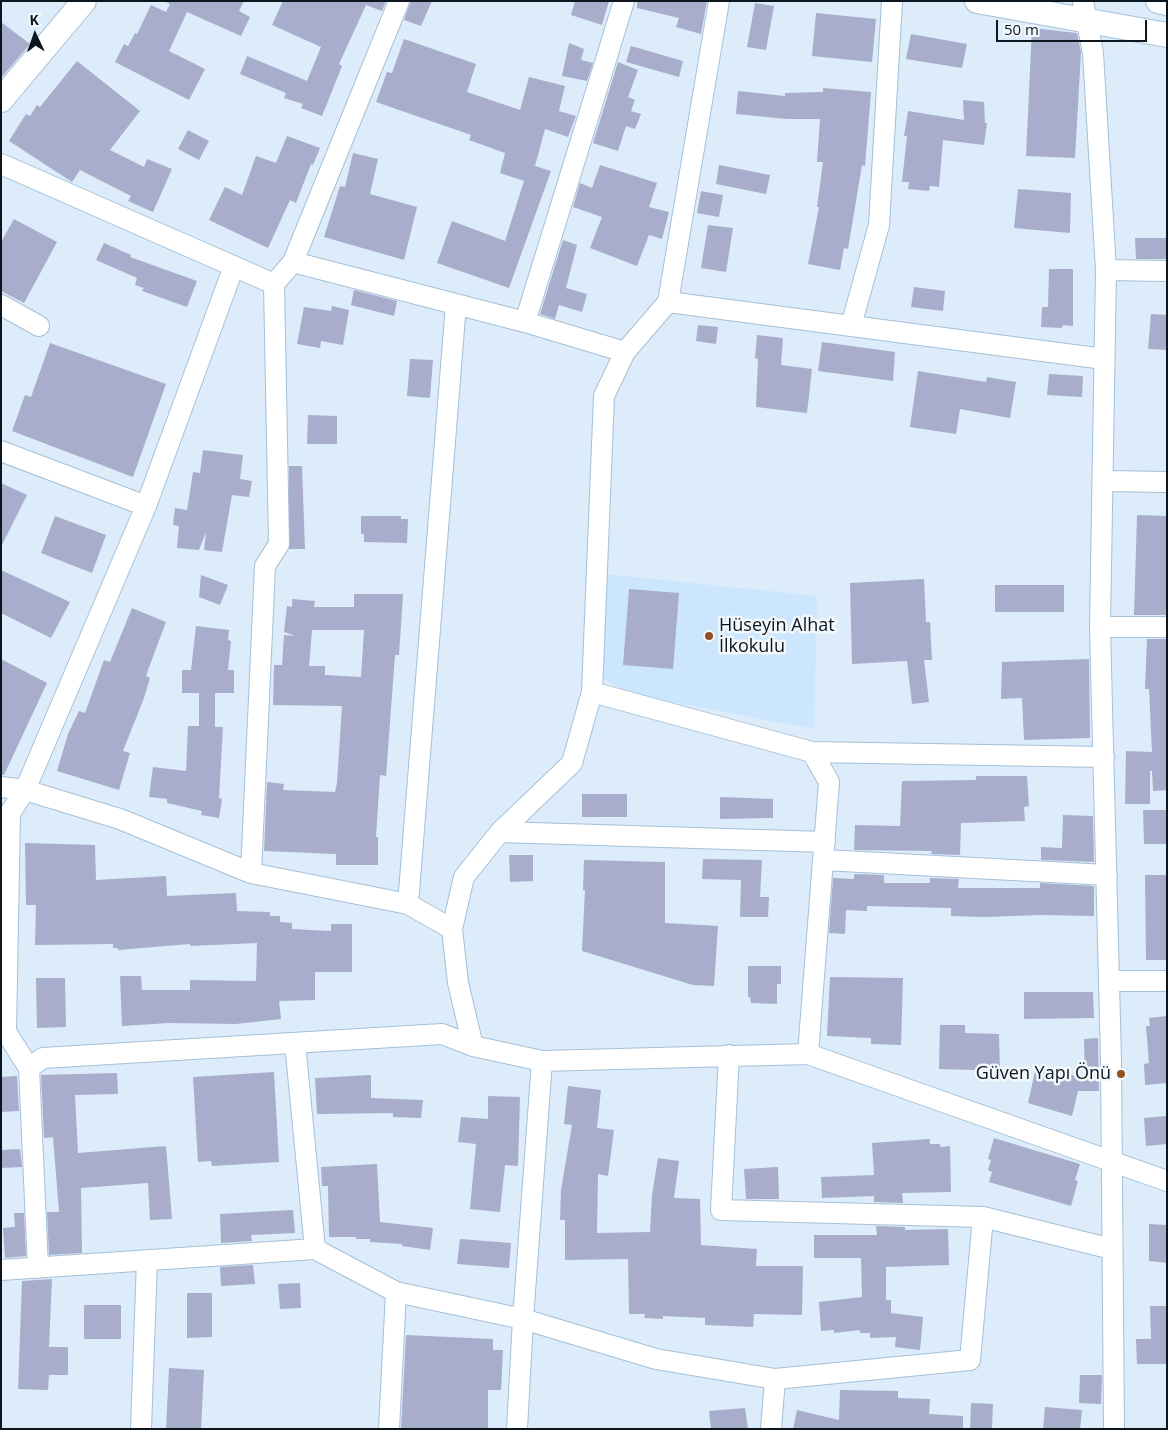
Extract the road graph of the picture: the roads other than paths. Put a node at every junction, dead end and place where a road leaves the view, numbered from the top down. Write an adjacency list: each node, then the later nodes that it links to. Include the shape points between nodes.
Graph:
1 (84, 1): 11 (street)
2 (399, 1): 13 (street)
3 (624, 1): 21 (street)
4 (719, 1): 18 (street)
5 (892, 1): 23 (street, via 879,225)
6 (977, 1): 9 (street)
7 (1158, 1): 8 (street)
8 (1167, 2)
9 (1084, 11): 10 (street); 15 (street, via 1093,53)
10 (1167, 35)
11 (1, 100)
12 (1, 164): 14 (street)
13 (294, 262): 17 (street); 19 (street)
14 (234, 266): 17 (street); 29 (street)
15 (1106, 270): 16 (street); 25 (street)
16 (1167, 271)
17 (274, 284): 39 (street, via 279,544 265,566)
18 (668, 302): 23 (street); 24 (street)
19 (456, 304): 21 (street); 41 (street)
20 (1, 305): 22 (street)
21 (525, 322): 24 (street)
22 (39, 326)
23 (851, 326): 25 (street)
24 (625, 352): 32 (street, via 604,396)
25 (1104, 360): 27 (street)
26 (1, 451): 29 (street)
27 (1104, 481): 28 (street); 30 (street)
28 (1167, 482)
29 (146, 506): 36 (street)
30 (1100, 627): 31 (street); 34 (street)
31 (1167, 628)
32 (592, 692): 33 (street); 37 (street, via 572,763)
33 (812, 752): 34 (street); 38 (street, via 829,782)
34 (1104, 757): 40 (street)
35 (1, 787): 36 (street)
36 (25, 790): 39 (street, via 120,819); 50 (street, via 10,813 6,1032)
37 (500, 832): 38 (street); 42 (street, via 464,877)
38 (824, 851): 40 (street); 47 (street)
39 (251, 873): 41 (street)
40 (1107, 875): 43 (street)
41 (408, 904): 42 (street)
42 (452, 929): 46 (street, via 458,983)
43 (1109, 981): 44 (street); 51 (street)
44 (1167, 981)
45 (295, 1043): 46 (street, via 442,1034); 50 (street, via 43,1058); 54 (street)
46 (473, 1046): 49 (street)
47 (808, 1054): 48 (street); 51 (street)
48 (729, 1056): 49 (street); 53 (street, via 721,1210)
49 (542, 1060): 60 (street)
50 (29, 1068): 57 (street)
51 (1112, 1162): 52 (street); 55 (street)
52 (1167, 1181)
53 (984, 1217): 55 (street); 61 (street, via 970,1360)
54 (315, 1249): 56 (street); 59 (street)
55 (1112, 1249): 66 (street)
56 (147, 1260): 57 (street); 62 (street)
57 (38, 1268): 58 (street)
58 (1, 1270)
59 (396, 1292): 60 (street); 63 (street)
60 (522, 1319): 61 (street, via 656,1359); 64 (street)
61 (776, 1379): 65 (street)
62 (141, 1429)
63 (389, 1429)
64 (517, 1429)
65 (771, 1429)
66 (1114, 1429)

